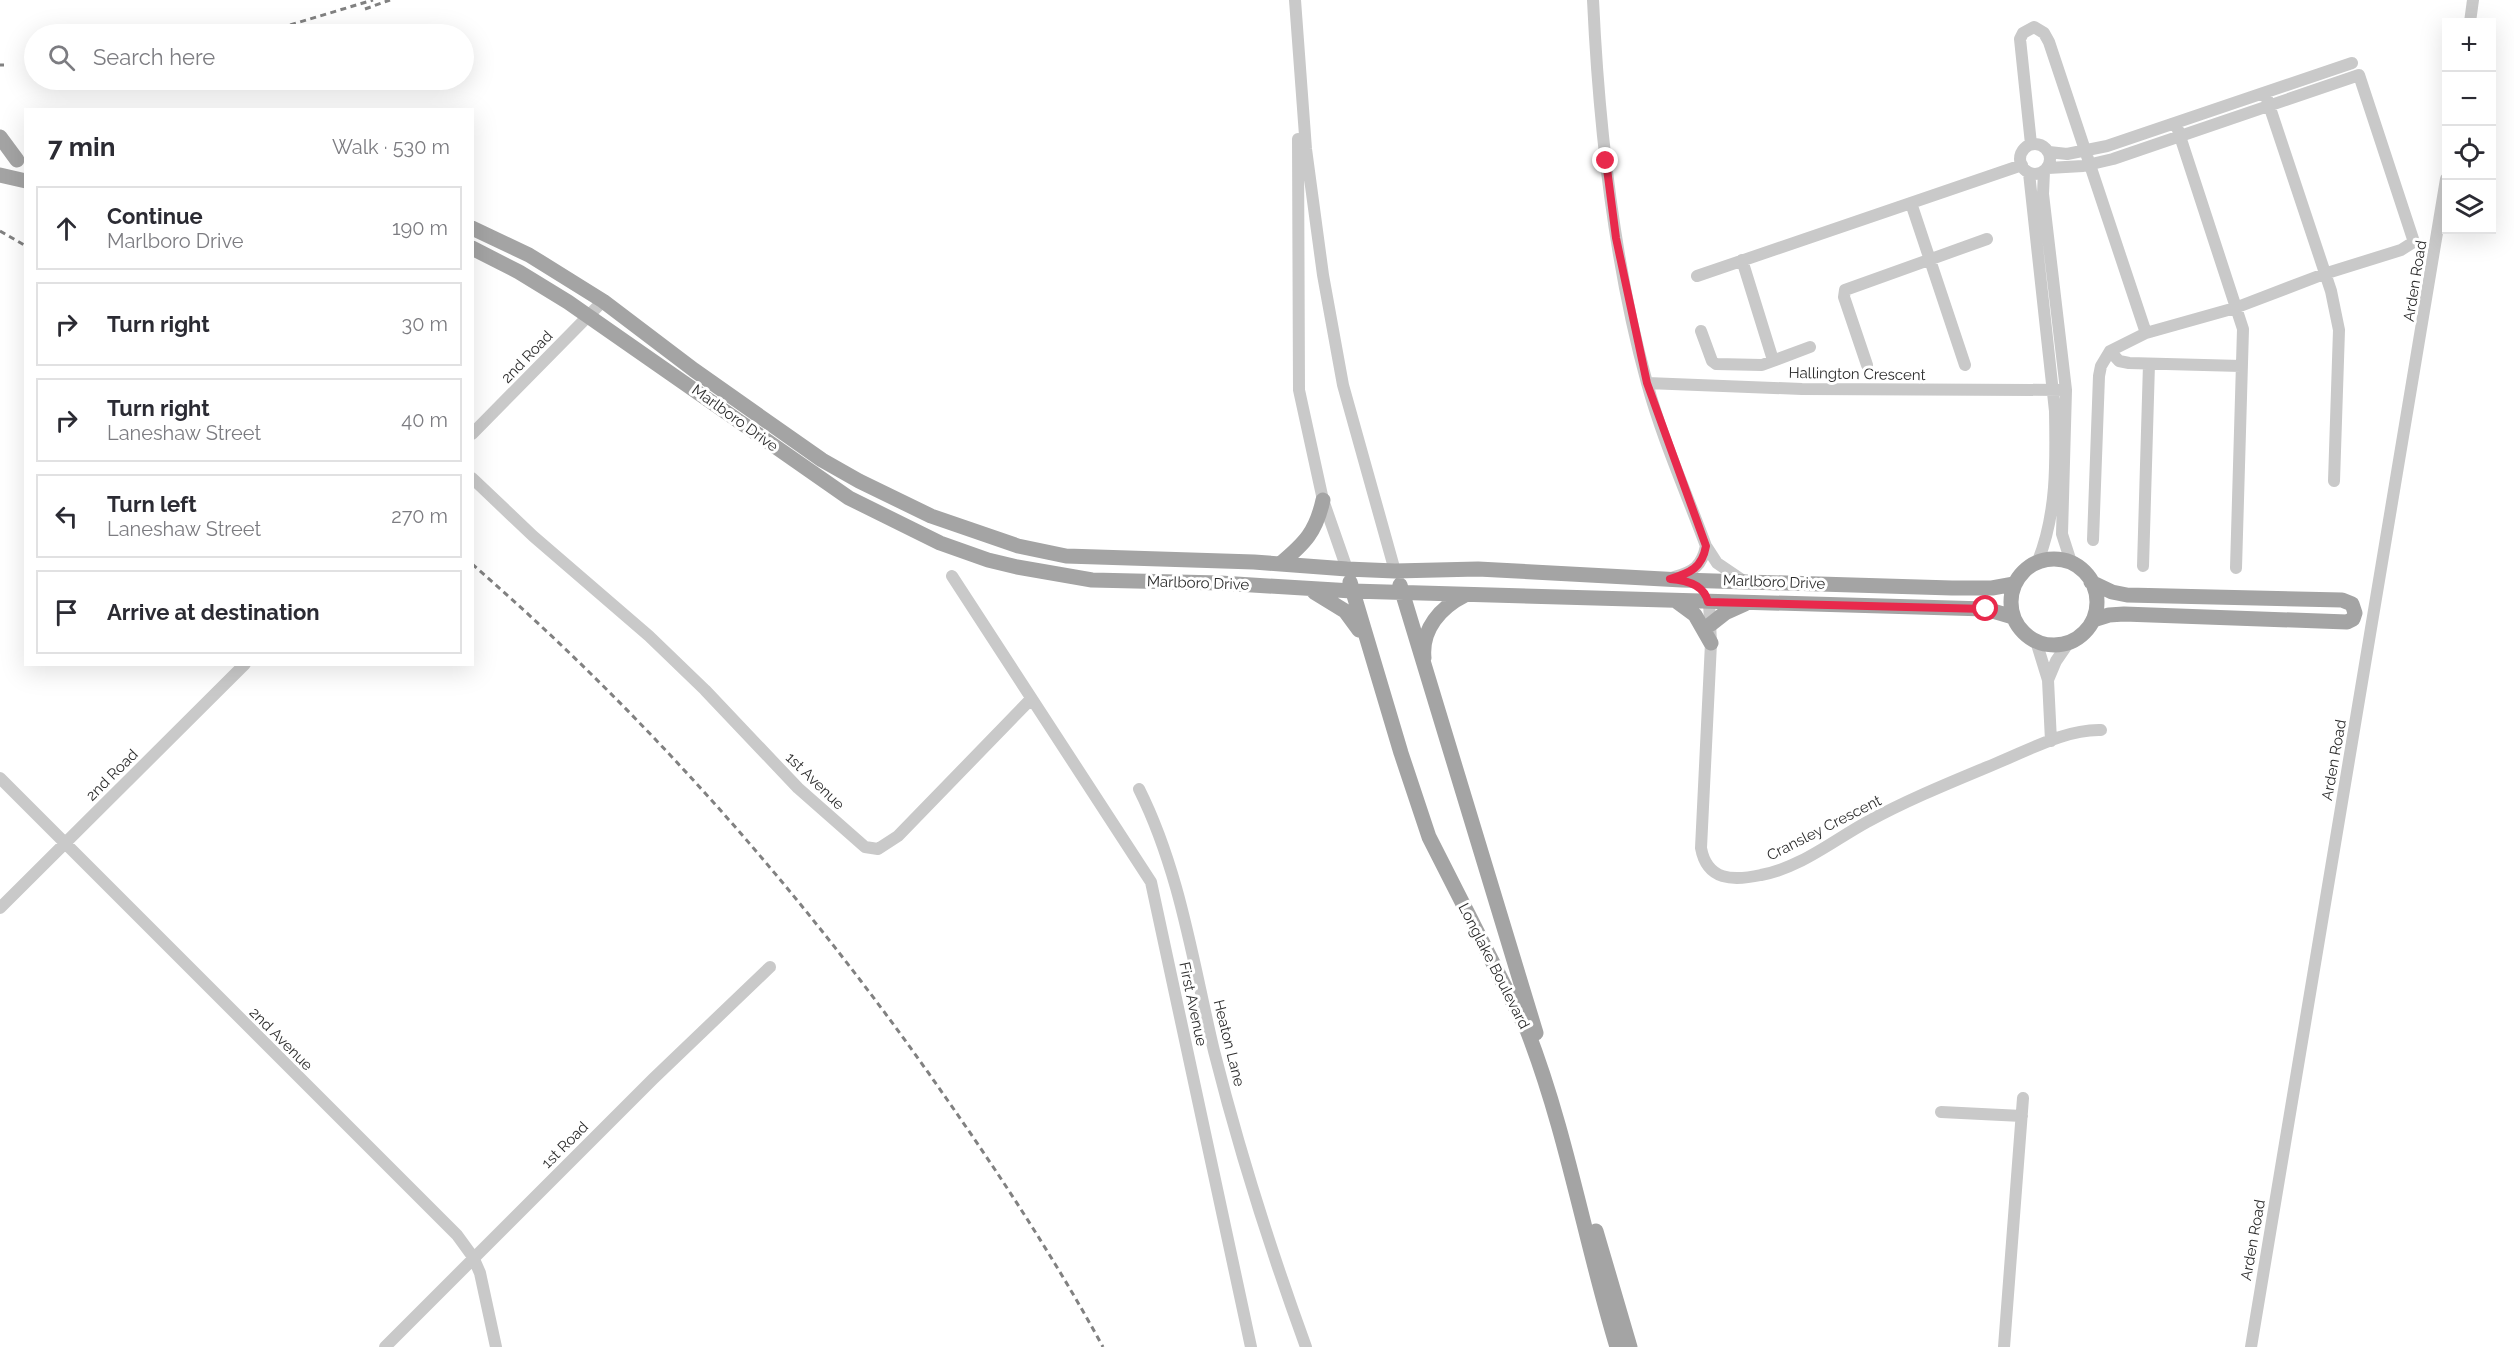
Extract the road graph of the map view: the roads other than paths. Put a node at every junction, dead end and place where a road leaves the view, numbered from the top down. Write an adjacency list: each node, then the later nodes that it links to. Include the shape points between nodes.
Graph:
1 (1287, 0): 9 (street)
2 (1295, 0): 9 (street)
3 (1593, 0): 44 (street, via 1596,63 1616,238)
4 (2473, 0): 5 (street)
5 (2471, 18)
6 (2352, 63): 7 (street)
7 (2265, 93): 8 (street); 10 (street)
8 (2269, 106): 12 (street); 30 (street); 30 (street, via 2359,75 2413,239 2401,250)
9 (1301, 116): 50 (street, via 1299,390); 59 (street, via 1343,385)
10 (2176, 124): 12 (street); 14 (street)
11 (0, 137): 17 (main road)
12 (2180, 137): 18 (street); 33 (street)
13 (2031, 144): 14 (street, via 2020,39 2034,27 2049,42); 15 (street, via 2042,145); 19 (street, via 2023,150 2020,160)
14 (2085, 151): 15 (street); 18 (street)
15 (2049, 152): 20 (street)
16 (0, 156): 17 (main road)
17 (21, 161)
18 (2089, 165): 20 (street); 36 (street)
19 (2025, 169): 20 (street, via 2039,174); 24 (street); 46 (street)
20 (2046, 169): 45 (street, via 2043,194)
21 (0, 175): 23 (main road)
22 (2446, 180): 104 (street, Arden Road)
23 (24, 181)
24 (1911, 203): 28 (street); 29 (street)
25 (474, 229): 32 (main road, Marlboro Drive, via 529,255)
26 (1987, 239): 28 (street)
27 (474, 249): 34 (main road, Marlboro Drive, via 528,277)
28 (1929, 259): 41 (street, via 1845,290); 42 (street)
29 (1742, 261): 31 (street); 39 (street)
30 (2324, 274): 33 (street); 49 (street, via 2339,321)
31 (1697, 276)
32 (603, 301): 34 (street, 2nd Road); 55 (main road, Marlboro Drive, via 822,460 886,495 961,528 1066,556)
33 (2235, 308): 36 (street); 43 (street, via 2242,329)
34 (587, 316): 47 (street, 2nd Road); 65 (main road, Marlboro Drive, via 849,498 940,543 988,560 1092,580)
35 (1701, 331): 39 (street, via 1716,364 1755,366)
36 (2146, 333): 38 (street)
37 (1809, 347): 39 (street)
38 (2110, 351): 40 (street, via 2118,361); 51 (street, via 2099,376)
39 (1773, 360)
40 (2149, 364): 43 (street); 56 (street)
41 (1867, 365)
42 (1965, 365)
43 (2241, 366): 57 (street)
44 (1647, 383): 46 (street, Hallington Crescent); 52 (street)
45 (2066, 390): 46 (street, Hallington Crescent); 54 (street, via 2062,534)
46 (2052, 391): 53 (street, via 2052,512)
47 (474, 432)
48 (474, 480): 82 (street, 1st Avenue, via 649,636 798,788 865,847 878,849 898,836)
49 (2334, 481)
50 (1323, 500): 55 (main road, via 1315,528); 58 (street)
51 (2093, 540)
52 (1706, 546): 61 (street, via 1699,566); 62 (street, via 1718,563)
53 (2038, 561): 54 (main road, via 2055,558); 64 (main road, via 2024,570)
54 (2071, 562): 63 (main road)
55 (1280, 564): 58 (main road, Marlboro Drive)
56 (2143, 566)
57 (2236, 568)
58 (1347, 569): 59 (main road, Marlboro Drive); 66 (main road, Longlake Boulevard)
59 (1395, 571): 61 (main road, Marlboro Drive, via 1478,569); 67 (main road, Longlake Boulevard)
60 (952, 576): 82 (street)
61 (1676, 579): 62 (main road, Marlboro Drive); 70 (main road, via 1698,586)
62 (1742, 580): 64 (main road, Marlboro Drive, via 1952,588)
63 (2091, 582): 73 (main road, via 2097,603); 73 (main road, via 2127,595 2342,600 2352,604 2355,613 2347,622 2124,614)
64 (2014, 584): 72 (main road, via 2010,601)
65 (1308, 588): 66 (main road, Marlboro Drive); 76 (main road, via 1345,611)
66 (1352, 591): 67 (main road, Marlboro Drive); 76 (main road, Longlake Boulevard)
67 (1402, 593): 68 (main road, Marlboro Drive); 80 (main road, Longlake Boulevard)
68 (1465, 595): 69 (main road, Marlboro Drive); 80 (main road, via 1451,602 1433,621 1424,650)
69 (1676, 601): 70 (main road, Marlboro Drive); 78 (main road, via 1695,615)
70 (1708, 602): 71 (main road, Marlboro Drive); 74 (street, Cransley Crescent)
71 (1748, 603): 72 (main road, Marlboro Drive, via 1986,609); 74 (main road)
72 (2013, 617): 75 (main road, via 2022,632)
73 (2093, 620): 77 (main road)
74 (1711, 624): 78 (street, Cransley Crescent)
75 (2036, 641): 77 (main road, via 2052,645); 81 (street)
76 (1368, 642): 90 (main road, Longlake Boulevard, via 1429,837)
77 (2069, 642): 81 (street)
78 (1711, 644): 84 (street, Cransley Crescent, via 1701,848 1707,868 1716,874 1748,877 1777,871 1888,811)
79 (243, 666): 87 (street, 2nd Road)
80 (1426, 674): 90 (main road, Longlake Boulevard)
81 (2048, 680): 84 (street)
82 (1031, 699): 98 (street, First Avenue, via 1153,889)
83 (2101, 730): 84 (street, Cransley Crescent)
84 (2051, 741)
85 (0, 778): 87 (street, 2nd Avenue)
86 (1139, 789): 95 (street, Heaton Lane, via 1155,821 1176,887 1221,1079)
87 (65, 843): 88 (street, 2nd Road); 94 (street, 2nd Avenue, via 457,1235)
88 (0, 908)
89 (770, 967): 94 (street, 1st Road)
90 (1531, 1029): 101 (main road, Longlake Boulevard); 102 (main road, Longlake Boulevard)
91 (2023, 1098): 93 (street)
92 (1941, 1112): 93 (street)
93 (2022, 1116): 103 (street)
94 (473, 1257): 96 (street, 1st Road); 97 (street, 2nd Avenue)
95 (1291, 1306): 99 (street, Heaton Lane); 100 (street, Heaton Lane)
96 (385, 1347)
97 (496, 1347)
98 (1251, 1347)
99 (1300, 1347)
100 (1306, 1347)
101 (1617, 1347)
102 (1630, 1347)
103 (2004, 1347)
104 (2251, 1347)

